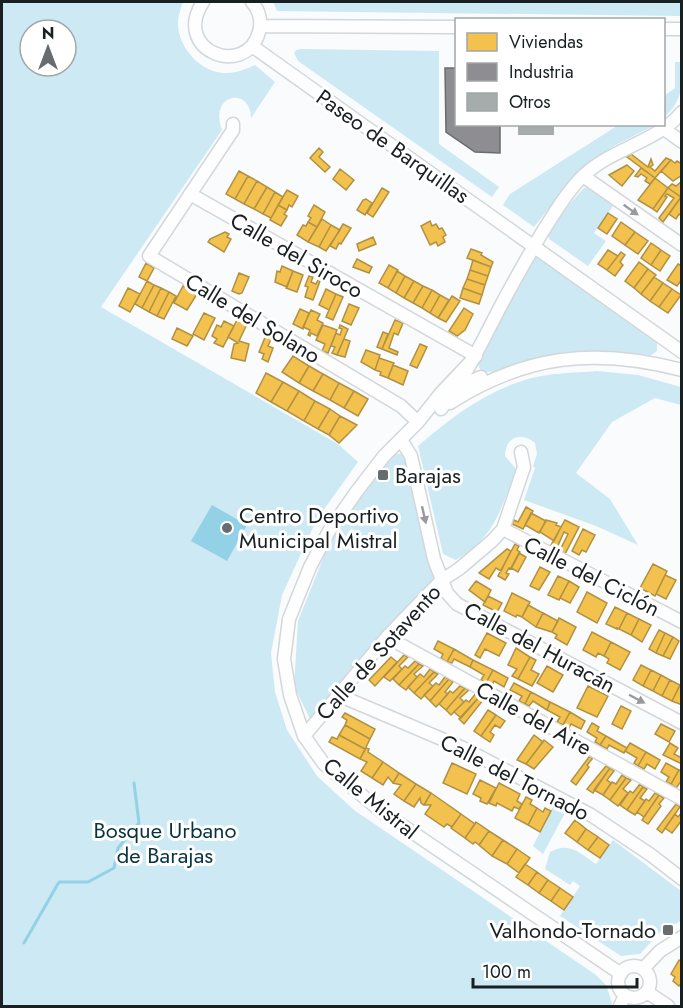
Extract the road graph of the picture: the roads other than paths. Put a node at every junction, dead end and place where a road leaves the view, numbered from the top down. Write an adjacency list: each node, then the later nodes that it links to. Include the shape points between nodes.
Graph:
1 (203, 2): 7 (street, via 194,22 201,44 220,56 243,53)
2 (252, 2): 3 (street)
3 (261, 26): 4 (street); 7 (street)
4 (455, 27)
5 (665, 29): 6 (street)
6 (681, 29)
7 (252, 46): 15 (street, Paseo de Barquillas)
8 (681, 112): 10 (street)
9 (233, 124): 13 (street, via 233,130)
10 (664, 129): 11 (street); 12 (street, via 601,162)
11 (681, 142)
12 (583, 176): 14 (street, one-way to 14); 15 (street)
13 (190, 194): 17 (street, Calle del Siroco); 24 (street, Calle del Solano, via 149,256 401,406)
14 (681, 245)
15 (534, 247): 16 (street, Paseo de Barquillas); 17 (street)
16 (681, 352)
17 (476, 356): 19 (street, via 473,368); 21 (street); 22 (street, Calle Mistral)
18 (681, 370): 20 (street, via 640,360 567,358)
19 (481, 377): 20 (street); 21 (street)
20 (494, 378): 23 (street)
21 (458, 387): 22 (street); 23 (street)
22 (441, 393): 24 (street, Calle Mistral)
23 (441, 409): 24 (street)
24 (418, 422): 25 (street, Calle Mistral)
25 (401, 441): 28 (street, Calle del Huracán, one-way to 28, via 411,456); 33 (street, Calle Mistral, via 374,468 329,531 289,619 284,659 290,695)
26 (521, 452): 27 (street, Calle de Sotavento, via 524,467)
27 (503, 529): 28 (street, Calle de Sotavento); 29 (street, Calle del Ciclón)
28 (442, 580): 30 (street, Calle de Sotavento); 32 (street, Calle del Huracán, one-way to 32, via 457,604)
29 (681, 622)
30 (387, 637): 31 (street, Calle de Sotavento); 34 (street, Calle del Aire)
31 (338, 695): 33 (street, Calle de Sotavento); 35 (street, Calle del Tornado, via 463,748 582,810)
32 (681, 723)
33 (304, 736): 38 (street, Calle Mistral, via 324,764 381,811)
34 (681, 799)
35 (681, 879)
36 (681, 937): 37 (street)
37 (643, 969): 38 (street, via 631,967); 39 (street, via 650,978)
38 (621, 974): 40 (street)
39 (647, 992): 40 (street); 41 (street)
40 (623, 1001)
41 (668, 1006)

